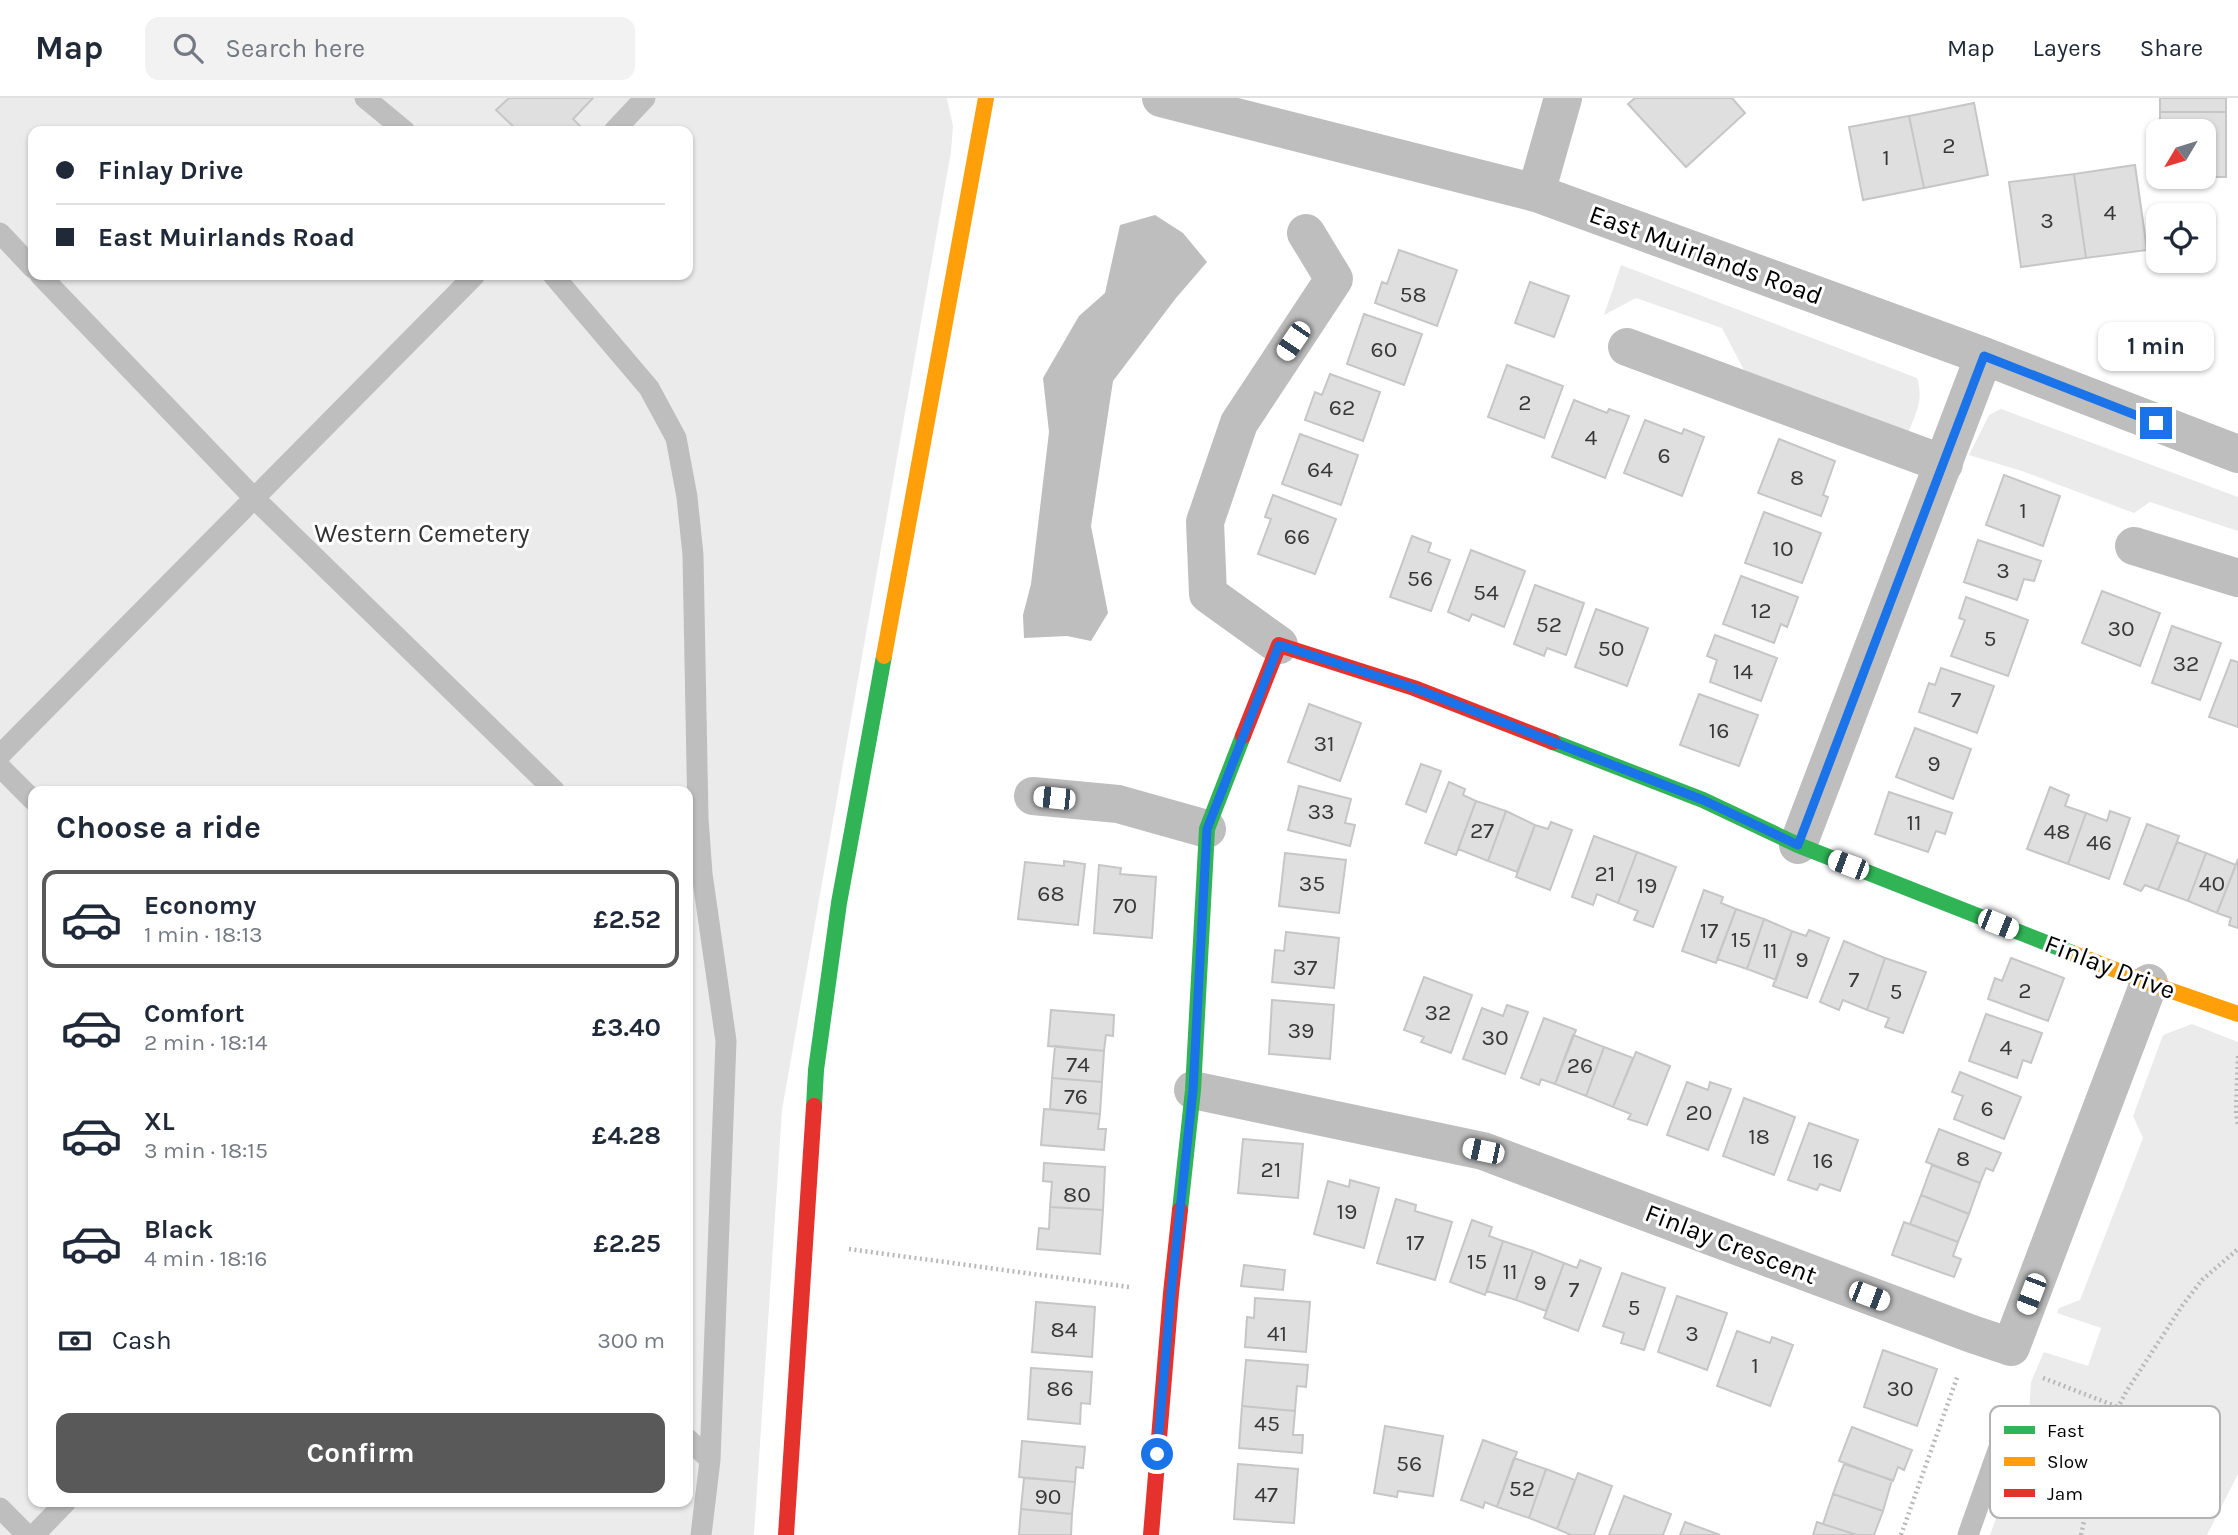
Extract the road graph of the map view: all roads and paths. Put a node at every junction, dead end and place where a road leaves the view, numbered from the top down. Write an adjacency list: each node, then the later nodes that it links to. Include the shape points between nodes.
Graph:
1 (365, 98): 6 (lane)
2 (645, 98): 7 (lane)
3 (986, 98): 36 (street, via 839,903 816,1070)
4 (1161, 98): 8 (street, East Muirlands Road)
5 (1563, 98): 8 (street)
6 (399, 126)
7 (619, 126)
8 (1536, 193): 16 (street, East Muirlands Road)
9 (0, 233): 11 (lane)
10 (1306, 233): 22 (street, Finlay Drive, via 1334,279 1239,423 1205,522 1208,594)
11 (28, 263)
12 (45, 280): 19 (lane)
13 (470, 280): 19 (lane)
14 (557, 280): 30 (lane, via 649,388 676,438 693,555)
15 (1627, 347): 18 (street)
16 (1984, 356): 17 (street, East Muirlands Road); 18 (street)
17 (2235, 445)
18 (1944, 464): 29 (street)
19 (254, 498): 23 (lane); 25 (lane)
20 (2134, 547): 21 (street)
21 (2238, 578)
22 (1279, 645): 28 (street); 29 (street, Finlay Drive, via 1414,688 1703,800)
23 (0, 755)
24 (0, 767): 26 (lane)
25 (550, 786)
26 (28, 795)
27 (1033, 796): 28 (street, via 1118,804)
28 (1207, 829): 34 (street)
29 (1798, 845): 31 (street, Finlay Drive)
30 (695, 878): 42 (lane, via 726,1041)
31 (2148, 983): 32 (street, Finlay Drive); 39 (street, Finlay Crescent, via 2011,1346)
32 (2238, 1014)
33 (2238, 1056): 35 (path)
34 (1193, 1090): 38 (street); 39 (street, Finlay Crescent, via 1483,1151)
35 (2238, 1125)
36 (805, 1244): 38 (path); 49 (street)
37 (2238, 1249): 40 (path, via 2202,1280 2182,1306)
38 (1171, 1293): 50 (street)
39 (1972, 1334): 51 (path)
40 (2119, 1406)
41 (693, 1443): 42 (lane)
42 (710, 1460): 48 (lane)
43 (1990, 1473): 52 (lane)
44 (61, 1507): 47 (lane)
45 (0, 1508): 46 (lane)
46 (27, 1535)
47 (34, 1535)
48 (701, 1535)
49 (786, 1535)
50 (1151, 1535)
51 (1900, 1535)
52 (1968, 1535)

